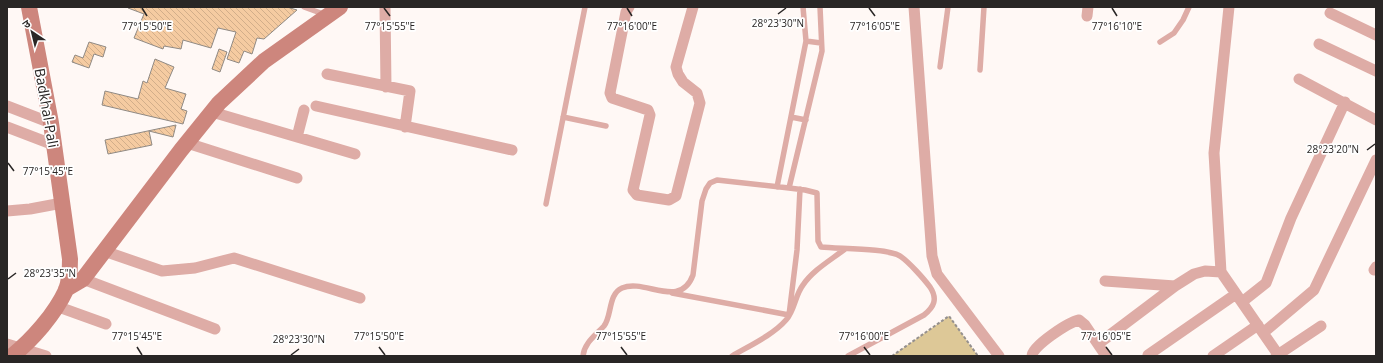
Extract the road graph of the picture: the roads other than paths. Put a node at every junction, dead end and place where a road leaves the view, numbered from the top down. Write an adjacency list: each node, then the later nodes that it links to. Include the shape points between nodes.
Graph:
1 (29, 7): 36 (street, Badkhal-Pali)
2 (304, 7): 14 (lane)
3 (386, 7): 26 (street)
4 (585, 7): 32 (lane)
5 (629, 7): 6 (street, via 610,93 612,98 648,110 650,115 633,190 637,195 669,200 676,196 700,103 697,93 678,74 676,67)
6 (692, 7)
7 (803, 7): 17 (lane)
8 (820, 7): 19 (lane)
9 (914, 7): 77 (street, via 932,256 937,274)
10 (948, 7): 21 (lane)
11 (984, 7): 22 (lane)
12 (1189, 7): 18 (lane, via 1174,33)
13 (1229, 7): 55 (street, via 1214,153)
14 (334, 11): 31 (street, via 264,61)
15 (1330, 13): 16 (street)
16 (1376, 35)
17 (806, 41): 19 (lane); 33 (lane)
18 (1160, 42)
19 (822, 43): 34 (lane)
20 (1319, 44): 23 (street)
21 (940, 67)
22 (980, 70)
23 (1376, 72)
24 (327, 74): 26 (street)
25 (1298, 79): 27 (street)
26 (386, 87): 37 (street, via 410,92)
27 (1345, 102): 35 (street); 62 (street, via 1291,218 1266,283)
28 (7, 106): 36 (street)
29 (316, 106): 37 (street)
30 (304, 110): 40 (street)
31 (212, 112): 40 (street); 41 (street)
32 (563, 117): 38 (lane); 51 (lane)
33 (791, 117): 34 (lane); 47 (lane)
34 (806, 120): 48 (lane)
35 (1376, 120)
36 (51, 123): 42 (street, Badkhal-Pali)
37 (405, 126): 43 (street)
38 (606, 126)
39 (7, 127): 42 (street)
40 (298, 137): 44 (street)
41 (186, 143): 46 (street); 54 (street)
42 (54, 145): 50 (street, Badkhal-Pali)
43 (512, 150)
44 (355, 154)
45 (1376, 160): 68 (street, via 1314,290)
46 (297, 178)
47 (777, 187): 48 (lane); 60 (lane, via 717,180 710,182 702,201 693,275 690,283)
48 (789, 188): 49 (lane)
49 (800, 189): 53 (lane, via 817,193 818,241 821,248); 64 (lane, via 797,250)
50 (62, 203): 52 (street); 59 (street, Badkhal-Pali, via 70,259)
51 (546, 204)
52 (7, 212)
53 (845, 249): 64 (lane, via 806,280); 76 (lane, via 900,256 924,279 933,292 934,300 932,309 924,315)
54 (104, 251): 56 (street); 61 (street, via 162,271 195,268 234,258)
55 (1221, 272): 58 (street, via 1205,270); 62 (street)
56 (83, 279): 59 (street); 67 (street)
57 (1105, 281): 58 (street)
58 (1175, 286): 69 (street)
59 (66, 289): 63 (street, Badkhal-Pali)
60 (672, 292): 64 (lane); 74 (lane, via 631,286 621,288 614,295 605,325 587,344)
61 (360, 298)
62 (1239, 298): 68 (street); 72 (street)
63 (56, 306): 65 (street); 70 (street, Badkhal-Pali, via 33,336)
64 (789, 315): 75 (lane, via 776,329)
65 (106, 324)
66 (1321, 326): 80 (street)
67 (215, 329)
68 (1260, 329): 79 (street); 80 (street)
69 (1098, 344): 71 (street, via 1079,320 1073,321 1043,342); 78 (street)
70 (13, 349): 73 (street)
71 (1030, 355)
72 (1148, 355)
73 (46, 356)
74 (583, 356)
75 (732, 356)
76 (848, 356)
77 (999, 356)
78 (1106, 356)
79 (1213, 356)
80 (1278, 356)

